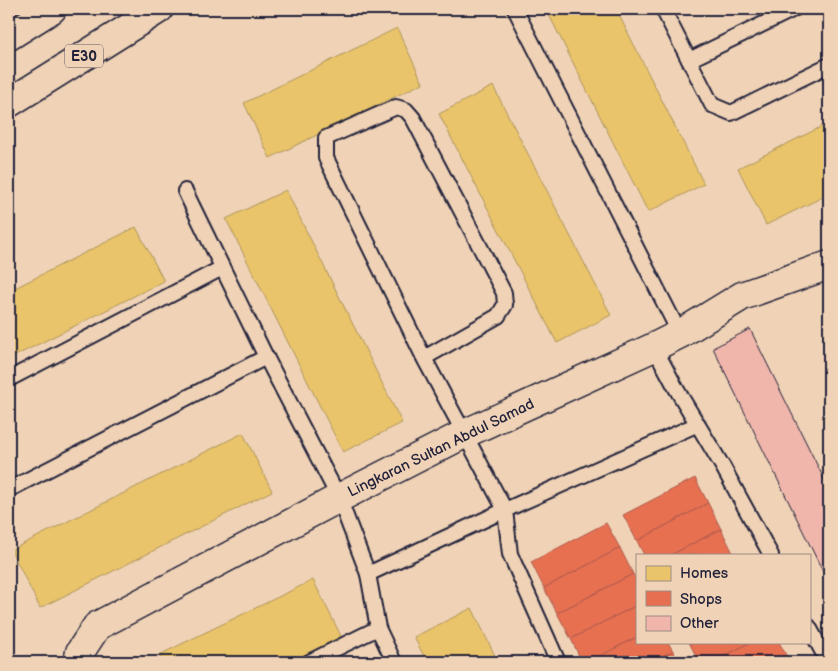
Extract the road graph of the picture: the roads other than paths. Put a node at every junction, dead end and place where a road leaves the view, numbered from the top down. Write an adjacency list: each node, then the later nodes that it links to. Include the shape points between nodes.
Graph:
1 (52, 9): 6 (main road)
2 (159, 9): 9 (main road, E30)
3 (515, 9): 13 (lane)
4 (663, 9): 7 (lane)
5 (794, 9): 7 (lane)
6 (9, 36)
7 (689, 60): 8 (lane, via 712,105 731,113)
8 (829, 65)
9 (9, 103)
10 (185, 190): 12 (lane)
11 (829, 265): 13 (main road, Lingkaran Sultan Abdul Samad, via 742,296)
12 (222, 268): 15 (lane); 17 (lane)
13 (680, 334): 14 (main road, Lingkaran Sultan Abdul Samad)
14 (654, 347): 18 (lane); 19 (main road, Lingkaran Sultan Abdul Samad)
15 (266, 357): 20 (lane); 21 (lane)
16 (424, 358): 16 (lane, via 326,158 326,138 396,107 406,110 413,118 504,293 505,306 498,316); 19 (lane)
17 (9, 379)
18 (698, 424): 22 (lane); 23 (lane)
19 (464, 434): 21 (main road, Lingkaran Sultan Abdul Samad); 22 (lane)
20 (9, 487)
21 (339, 498): 24 (lane); 27 (main road, Lingkaran Sultan Abdul Samad, via 97,626 80,652)
22 (505, 510): 24 (lane); 30 (lane, via 510,554)
23 (770, 554)
24 (368, 574): 25 (lane)
25 (378, 628): 28 (lane); 29 (lane)
26 (810, 629): 31 (lane)
27 (78, 662)
28 (309, 662)
29 (394, 662)
30 (558, 662)
31 (828, 662)

